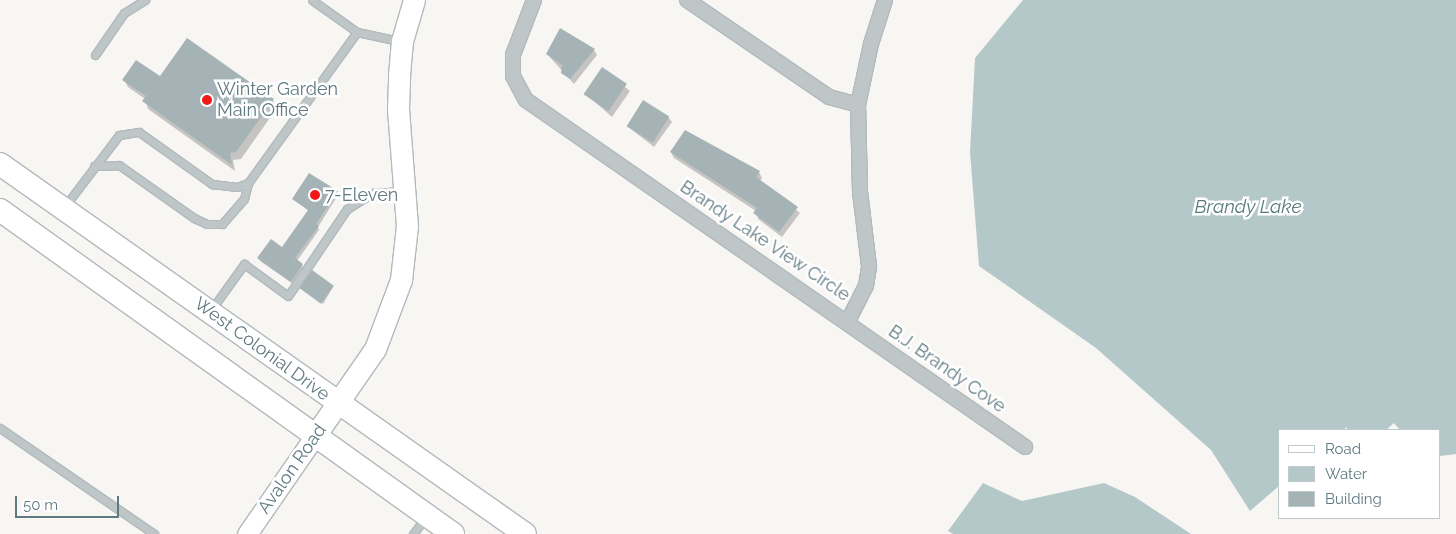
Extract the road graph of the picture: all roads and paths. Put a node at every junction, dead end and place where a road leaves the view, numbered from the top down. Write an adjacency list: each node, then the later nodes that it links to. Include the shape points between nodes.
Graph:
1 (145, 0): 9 (lane, via 124,13)
2 (312, 0): 7 (lane)
3 (414, 0): 8 (main road, Avalon Road)
4 (534, 0): 18 (street, Brandy Lake View Circle, via 513,55 513,76 526,100)
5 (687, 0): 10 (street, via 829,97)
6 (885, 0): 10 (street, Brandy Lake View Circle, via 870,44)
7 (357, 32): 8 (lane); 13 (lane)
8 (402, 41): 14 (main road, Avalon Road, via 398,109)
9 (95, 55)
10 (858, 105): 18 (street, Brandy Lake View Circle, via 860,192 869,266 866,286)
11 (0, 164): 15 (highway, West Colonial Drive)
12 (94, 166): 13 (lane, via 119,134 138,132 212,184 237,187); 13 (lane, via 119,165 207,224 222,224 244,199); 15 (lane)
13 (248, 183)
14 (406, 191): 17 (lane, via 373,193 347,209 288,296 244,264); 19 (main road, Avalon Road, via 404,257 394,307 376,349)
15 (63, 209): 17 (highway, West Colonial Drive)
16 (0, 210): 21 (highway)
17 (210, 312): 19 (highway, West Colonial Drive)
18 (848, 321): 22 (street, B.J. Brandy Cove)
19 (338, 404): 21 (main road, Avalon Road); 28 (highway, West Colonial Drive)
20 (0, 428): 24 (lane)
21 (314, 437): 23 (highway); 25 (main road, Avalon Road)
22 (1025, 447)
23 (427, 516): 26 (lane); 27 (highway)
24 (154, 534)
25 (247, 534)
26 (413, 534)
27 (454, 534)
28 (525, 534)

